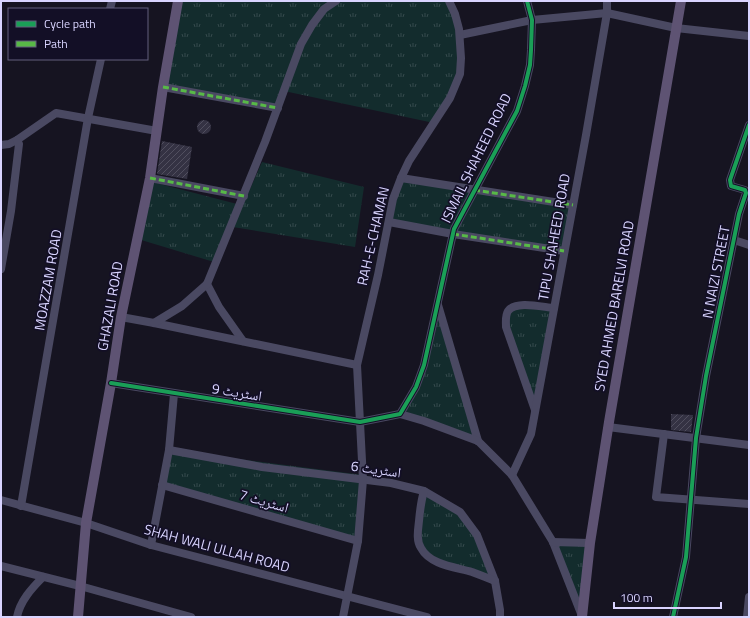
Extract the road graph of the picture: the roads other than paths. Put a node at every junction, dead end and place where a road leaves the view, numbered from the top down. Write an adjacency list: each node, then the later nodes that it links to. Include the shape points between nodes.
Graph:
1 (178, 1): 13 (main road, GHAZALI ROAD)
2 (336, 1): 14 (street, via 324,9 301,44)
3 (449, 1): 10 (street, RAH-E-CHAMAN)
4 (527, 1): 8 (street, ISMAIL SHAHEED ROAD)
5 (607, 1): 7 (street, TIPU SHAHEED ROAD)
6 (681, 1): 9 (main road, SYED AHMED BARELVI ROAD)
7 (607, 13): 8 (street); 9 (street); 24 (street, TIPU SHAHEED ROAD)
8 (532, 20): 10 (street); 22 (street, ISMAIL SHAHEED ROAD, via 530,65 517,111)
9 (676, 28): 11 (street); 44 (main road, SYED AHMED BARELVI ROAD)
10 (460, 35): 21 (street, RAH-E-CHAMAN, via 461,63 457,84)
11 (749, 36)
12 (101, 60): 15 (street, MOAZZAM ROAD)
13 (163, 87): 14 (street); 17 (main road, GHAZALI ROAD)
14 (278, 108): 23 (street)
15 (88, 118): 17 (street); 18 (street, via 56,113); 57 (street, MOAZZAM ROAD)
16 (749, 126): 27 (street, N NAIZI STREET, via 730,180 731,186 745,190 746,193)
17 (157, 131): 20 (main road, GHAZALI ROAD)
18 (16, 140): 19 (street); 29 (street, via 18,144 11,211)
19 (1, 145)
20 (150, 178): 23 (street); 35 (main road, GHAZALI ROAD)
21 (401, 178): 22 (street); 25 (street, RAH-E-CHAMAN, via 393,199)
22 (474, 190): 24 (street); 26 (street, ISMAIL SHAHEED ROAD)
23 (244, 196): 32 (street)
24 (573, 205): 30 (street, TIPU SHAHEED ROAD)
25 (389, 222): 26 (street); 38 (street, RAH-E-CHAMAN)
26 (453, 234): 30 (street); 33 (street, ISMAIL SHAHEED ROAD)
27 (734, 240): 28 (street); 46 (street, N NAIZI STREET)
28 (749, 245)
29 (3, 249): 31 (street)
30 (564, 251): 34 (street, TIPU SHAHEED ROAD)
31 (1, 269)
32 (207, 284): 36 (street, via 182,306); 37 (street, via 219,307)
33 (438, 302): 42 (street, via 424,365 416,387); 47 (street, ISMAIL SHAHEED ROAD)
34 (554, 308): 41 (street, TIPU SHAHEED ROAD); 41 (street, via 515,305 508,310 506,316 506,327)
35 (121, 317): 36 (street); 39 (main road, GHAZALI ROAD)
36 (154, 322): 37 (street)
37 (243, 341): 38 (street)
38 (357, 365): 43 (street, RAH-E-CHAMAN)
39 (111, 383): 40 (street, اسٹریٹ 9); 58 (main road, GHAZALI ROAD)
40 (174, 394): 43 (street, اسٹریٹ 9); 49 (street)
41 (535, 411): 50 (street, TIPU SHAHEED ROAD, via 531,434)
42 (400, 414): 43 (street, اسٹریٹ 9); 47 (street)
43 (360, 422): 51 (street, RAH-E-CHAMAN)
44 (608, 427): 45 (street); 61 (main road, SYED AHMED BARELVI ROAD)
45 (664, 434): 46 (street); 55 (street, via 656,497)
46 (696, 438): 48 (street); 55 (street, N NAIZI STREET)
47 (478, 441): 50 (street)
48 (749, 445)
49 (169, 450): 51 (street, اسٹریٹ 6, via 262,467); 52 (street)
50 (512, 475): 60 (street)
51 (363, 480): 53 (street, اسٹریٹ 6, via 391,483); 59 (street, RAH-E-CHAMAN)
52 (162, 485): 59 (street, اسٹریٹ 7); 62 (street)
53 (424, 491): 65 (street, اسٹریٹ 6, via 460,512 478,535); 65 (street, via 418,540 427,556 453,568)
54 (1, 500): 57 (street, SHAH WALI ULLAH ROAD)
55 (690, 500): 56 (street); 76 (street, N NAIZI STREET, via 686,556)
56 (749, 504)
57 (21, 506): 58 (street, SHAH WALI ULLAH ROAD)
58 (86, 523): 62 (street, SHAH WALI ULLAH ROAD); 66 (main road, GHAZALI ROAD)
59 (358, 541): 67 (street, RAH-E-CHAMAN)
60 (553, 542): 61 (street); 75 (street)
61 (590, 543): 75 (main road, SYED AHMED BARELVI ROAD)
62 (151, 545): 67 (street, SHAH WALI ULLAH ROAD)
63 (1, 566): 64 (street)
64 (43, 577): 66 (street); 69 (street, via 26,597)
65 (495, 581): 74 (street, اسٹریٹ 6)
66 (80, 586): 70 (main road, GHAZALI ROAD); 71 (street)
67 (348, 597): 72 (street, RAH-E-CHAMAN); 73 (street, SHAH WALI ULLAH ROAD)
68 (749, 597): 77 (street)
69 (17, 617)
70 (78, 617)
71 (191, 617)
72 (343, 617)
73 (427, 617)
74 (500, 617)
75 (582, 617)
76 (673, 617)
77 (747, 617)

